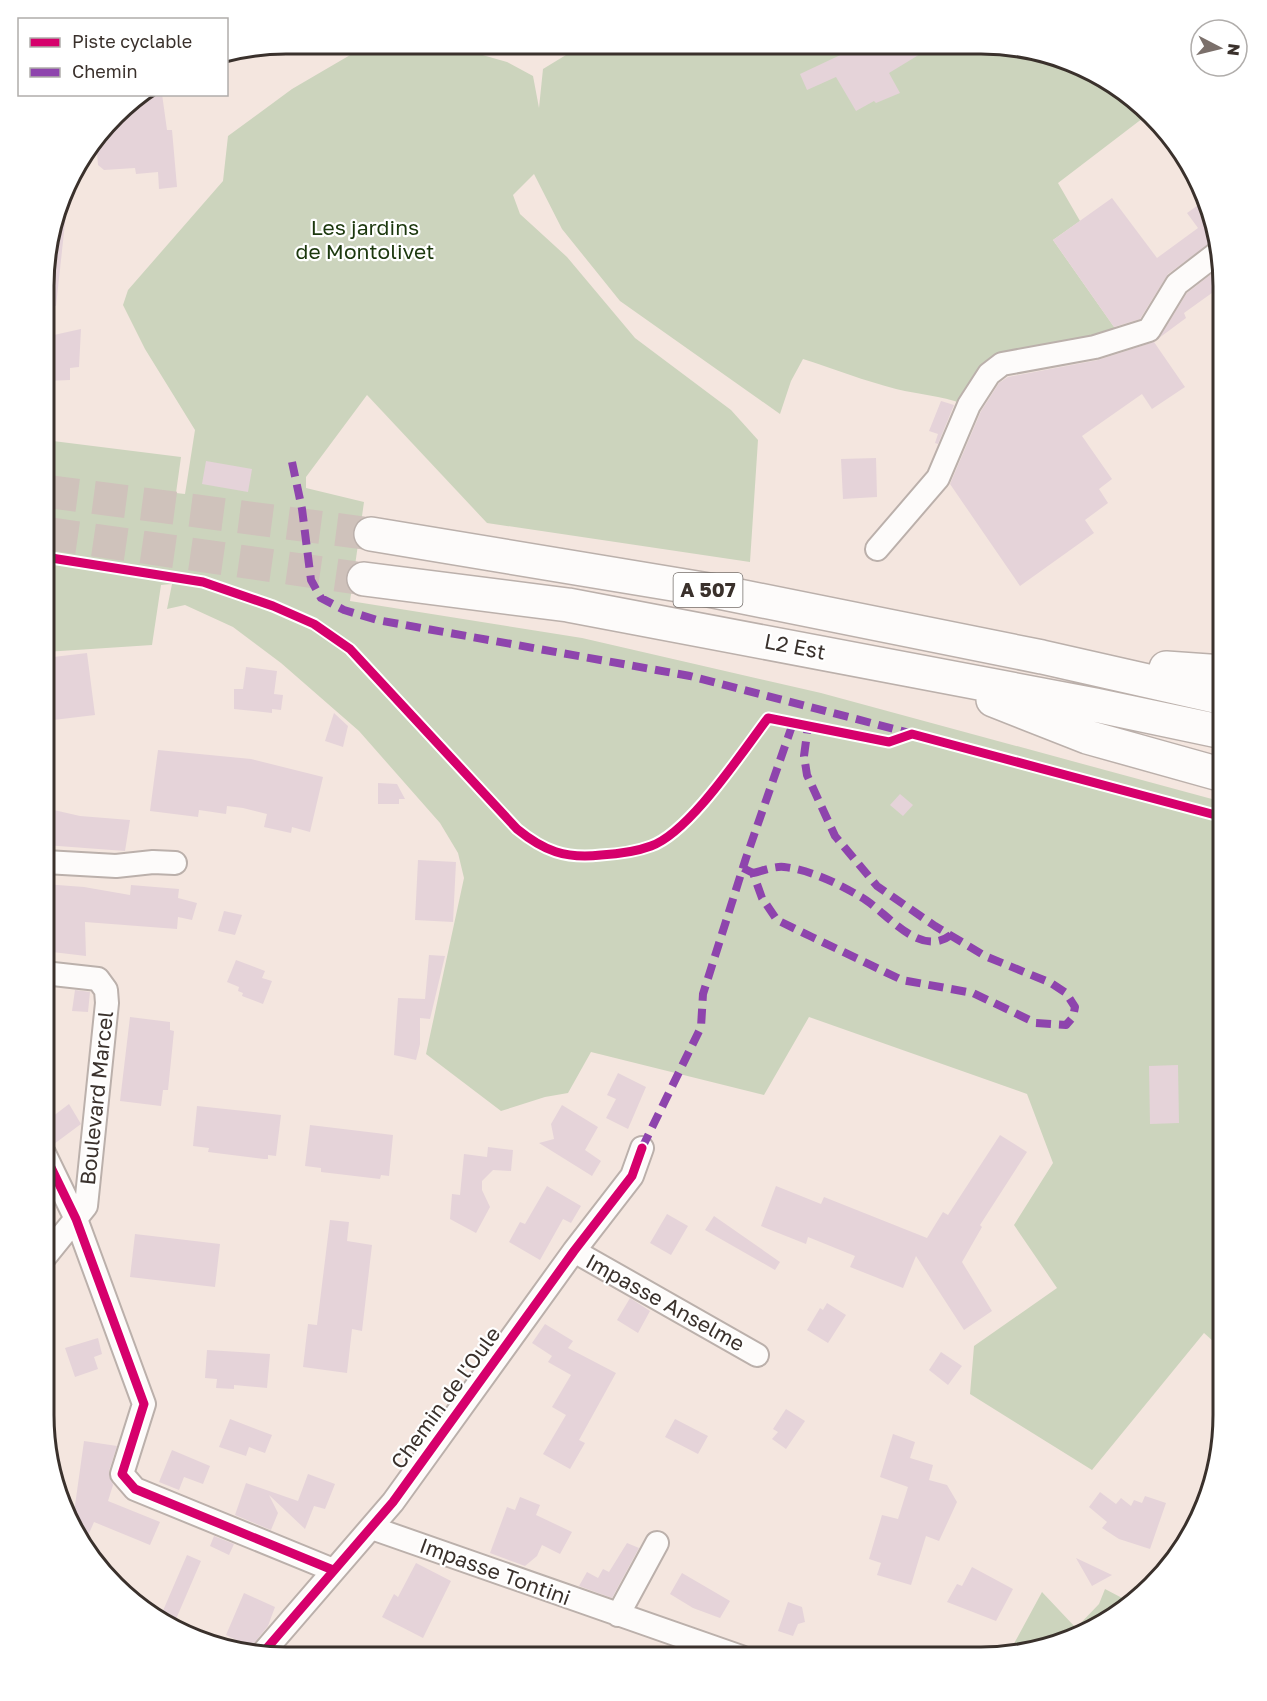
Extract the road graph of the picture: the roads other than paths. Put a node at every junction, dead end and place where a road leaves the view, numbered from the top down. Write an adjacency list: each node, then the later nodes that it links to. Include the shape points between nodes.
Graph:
1 (1211, 258): 3 (street, via 1177,284 1149,330 1095,347 1002,364 989,374 969,405 938,478)
2 (371, 534): 5 (highway, L2 Est / A 507, via 709,590)
3 (877, 549)
4 (364, 579): 6 (highway, L2 Est / A 507, via 568,605)
5 (1042, 657): 7 (highway); 8 (highway, L2 Est / A 507)
6 (919, 671): 9 (highway, L2 Est / A 507); 10 (highway, via 1088,737)
7 (1213, 671)
8 (1213, 696)
9 (1213, 730)
10 (1213, 772)
11 (54, 863): 12 (street, via 116,866)
12 (175, 863)
13 (54, 974): 16 (street, Boulevard Marcel, via 92,977 106,990 86,1206)
14 (642, 1148): 18 (street, Chemin de l'Oule, via 632,1176)
15 (54, 1174): 16 (street)
16 (76, 1219): 17 (street, Boulevard Marcel); 22 (street, via 144,1404 122,1474 128,1484)
17 (54, 1246)
18 (573, 1251): 19 (street, Impasse Anselme); 20 (street, Chemin de l'Oule)
19 (757, 1355)
20 (372, 1528): 22 (street, Chemin de l'Oule); 23 (street, Impasse Tontini)
21 (657, 1543): 23 (street)
22 (333, 1570): 24 (street, Chemin de l'Oule)
23 (618, 1616): 25 (street, Impasse Tontini)
24 (269, 1647)
25 (711, 1647)

